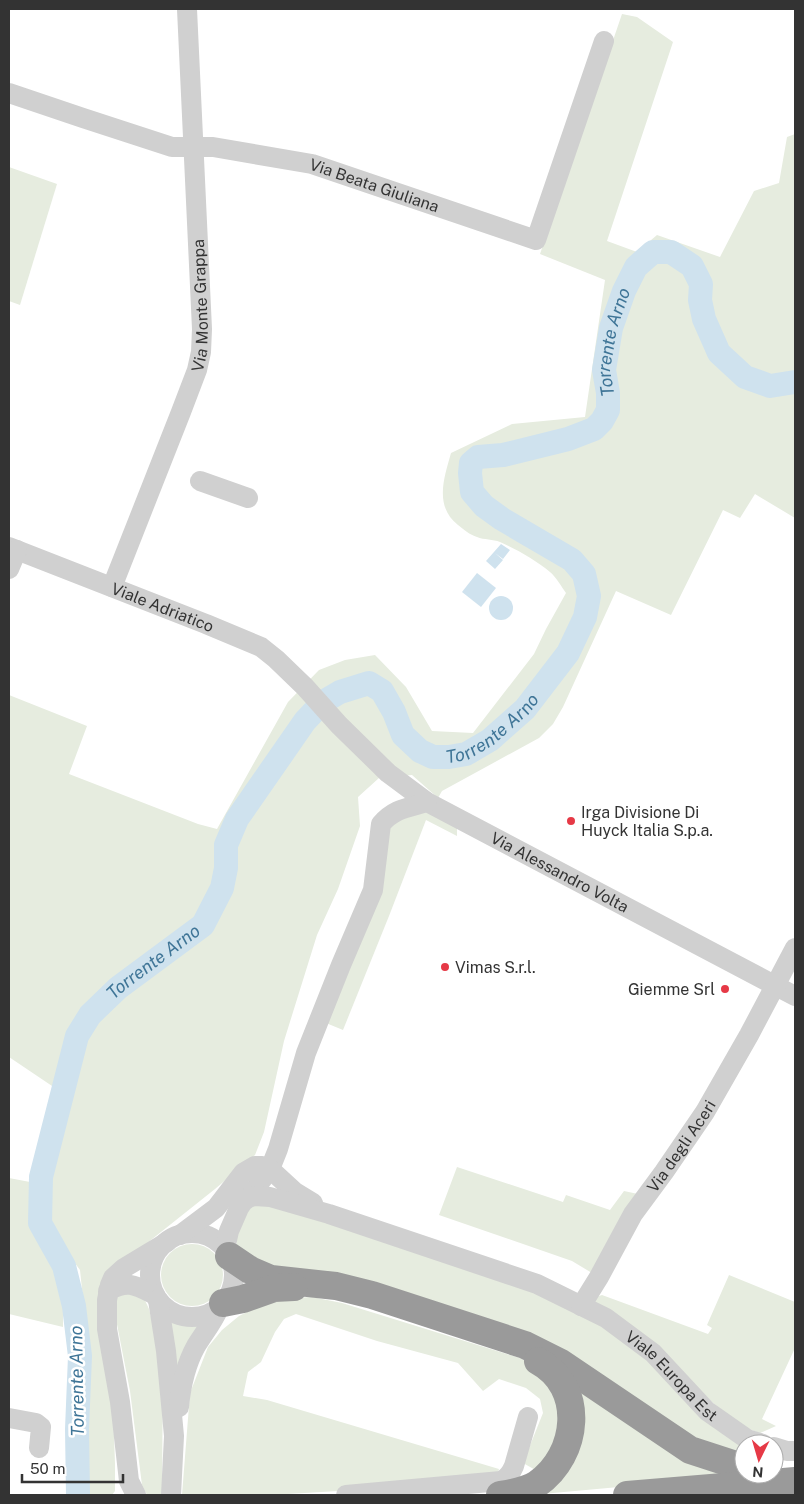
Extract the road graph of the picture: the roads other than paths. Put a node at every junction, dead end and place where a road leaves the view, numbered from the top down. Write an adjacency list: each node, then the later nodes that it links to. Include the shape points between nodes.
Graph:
1 (187, 9): 4 (street, Via Monte Grappa)
2 (604, 42): 4 (street, Via Beata Giuliana, via 536,240 312,164)
3 (9, 93): 4 (street, Via Beata Giuliana, via 172,147)
4 (194, 146): 9 (street, Via Monte Grappa, via 202,352)
5 (200, 481): 6 (street)
6 (248, 498)
7 (13, 548): 8 (street); 9 (street, Viale Adriatico)
8 (9, 569)
9 (112, 587): 10 (street, Viale Adriatico, via 261,648 305,687)
10 (339, 725): 11 (street, Via Alessandro Volta, via 388,773)
11 (427, 802): 13 (street, Via Alessandro Volta); 15 (street, via 397,810 381,824 373,890 306,1053)
12 (795, 948): 13 (street, Via degli Aceri)
13 (776, 985): 14 (street, Via Alessandro Volta); 23 (street, Via degli Aceri, via 705,1112 633,1214)
14 (795, 996)
15 (270, 1169): 16 (street); 17 (street, via 299,1195); 18 (street, via 262,1166 249,1168 221,1203)
16 (248, 1198): 17 (street, via 270,1196); 19 (street, via 232,1223)
17 (329, 1214): 23 (street, Viale Europa Est, via 537,1284)
18 (174, 1238): 19 (street, via 192,1234 205,1236); 20 (street, via 124,1268 113,1278); 21 (street, via 159,1250 151,1266 151,1284)
19 (227, 1252): 22 (street, via 234,1275 231,1290); 29 (highway, via 250,1270 271,1278 336,1286 372,1295 525,1345 561,1363 690,1450)
20 (108, 1291): 21 (street, via 131,1284); 31 (street, via 107,1329 120,1402)
21 (157, 1298): 22 (street, via 168,1310 180,1316 207,1315); 27 (street)
22 (221, 1306): 27 (street, via 195,1347 182,1383); 34 (highway, via 274,1288 297,1287 371,1304 522,1353 549,1367 563,1385 571,1406 572,1428 566,1450 553,1470 536,1485)
23 (581, 1306): 26 (street, Viale Europa Est, via 606,1318 653,1353 707,1411)
24 (528, 1417): 33 (street, via 514,1466 506,1479)
25 (9, 1418): 28 (street, via 42,1427)
26 (739, 1434)
27 (174, 1436): 32 (street)
28 (39, 1448)
29 (734, 1464)
30 (795, 1481): 35 (highway)
31 (130, 1490)
32 (172, 1495)
33 (346, 1495)
34 (500, 1495)
35 (627, 1495)

